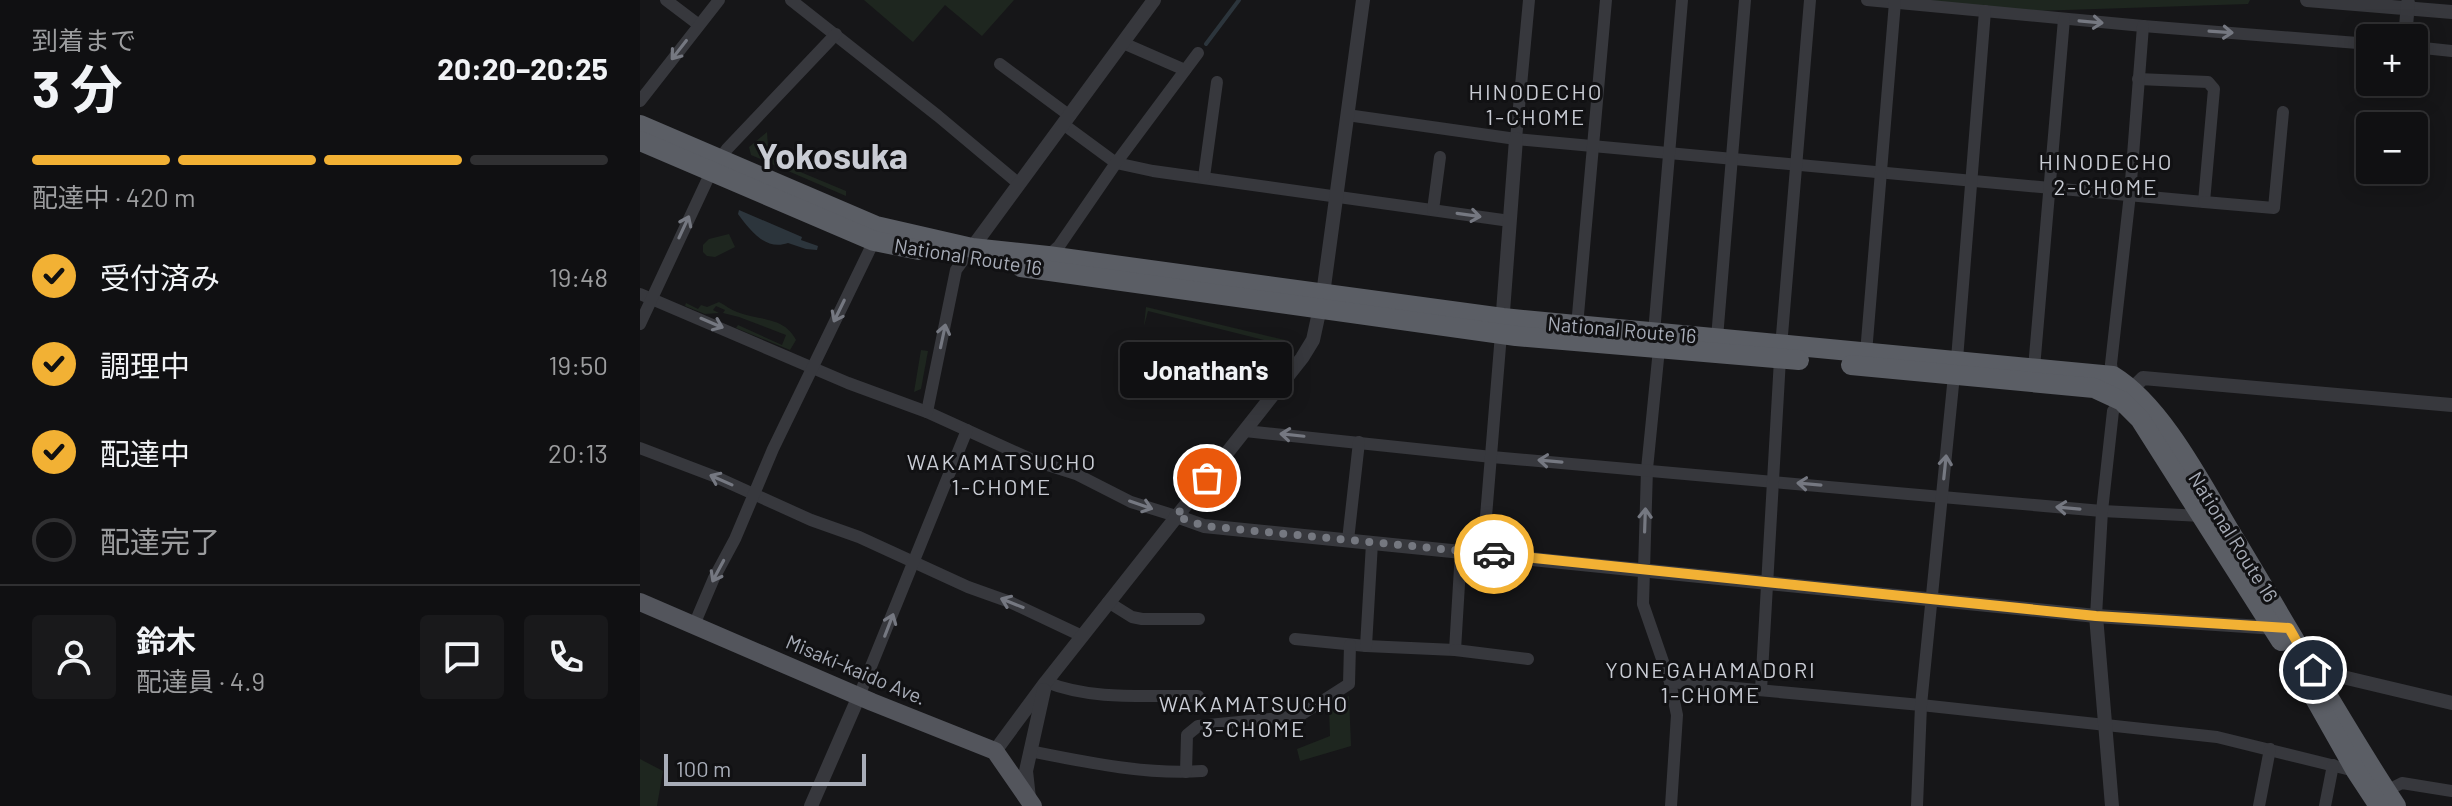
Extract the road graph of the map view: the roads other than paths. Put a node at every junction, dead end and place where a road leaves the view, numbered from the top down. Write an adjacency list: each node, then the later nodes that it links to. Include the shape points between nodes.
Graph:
1 (666, 0): 19 (street)
2 (719, 0): 19 (street)
3 (791, 0): 21 (street)
4 (1154, 0): 22 (street)
5 (1363, 0): 33 (street)
6 (1529, 0): 36 (street)
7 (1606, 0): 38 (street)
8 (1682, 0): 39 (street)
9 (1745, 0): 41 (street)
10 (1810, 0): 43 (street)
11 (1867, 0): 13 (street)
12 (2307, 0): 14 (street)
13 (1895, 2): 15 (street); 45 (street)
14 (2408, 4): 16 (street); 18 (street)
15 (1985, 11): 17 (street); 47 (street)
16 (2452, 12)
17 (2064, 19): 20 (street, one-way to 20); 49 (street)
18 (2406, 24)
19 (699, 25): 31 (street, one-way to 31)
20 (2143, 26): 23 (street, one-way to 23); 29 (street)
21 (836, 34): 44 (street); 48 (street)
22 (1123, 43): 28 (street); 34 (street)
23 (2356, 43)
24 (2428, 48): 25 (street)
25 (2452, 51)
26 (1198, 53): 28 (street)
27 (1000, 64): 34 (street)
28 (1185, 70): 42 (street)
29 (2138, 79): 50 (street); 52 (street, via 2208,82 2214,89)
30 (1217, 82): 46 (street)
31 (640, 101)
32 (2283, 112): 52 (street, via 2274,208)
33 (1347, 115): 36 (street); 51 (street)
34 (1066, 120): 42 (street); 48 (street)
35 (640, 125): 44 (highway, National Route 16)
36 (1516, 139): 38 (street); 54 (street)
37 (640, 141): 44 (highway, National Route 16)
38 (1593, 147): 39 (street); 62 (street)
39 (1669, 154): 41 (street); 64 (street)
40 (1440, 157): 53 (street)
41 (1733, 159): 43 (street); 63 (street)
42 (1116, 163): 46 (street); 57 (street)
43 (1797, 164): 45 (street); 65 (street)
44 (716, 166): 55 (highway, National Route 16); 56 (highway, National Route 16, via 876,226); 58 (street, one-way to 44)
45 (1882, 173): 47 (street); 66 (street)
46 (1204, 177): 51 (street)
47 (1970, 180): 49 (street); 68 (street)
48 (1019, 184): 56 (street)
49 (2050, 188): 50 (street); 69 (street)
50 (2130, 194): 52 (street); 70 (street)
51 (1336, 196): 53 (street); 59 (street)
52 (2204, 202)
53 (1433, 210): 54 (street, one-way to 54)
54 (1510, 221): 61 (street)
55 (874, 241): 56 (highway, National Route 16); 67 (street, one-way to 67)
56 (968, 253): 57 (highway, National Route 16); 59 (highway, National Route 16); 73 (street, one-way to 56, via 956,270)
57 (1048, 256): 59 (highway, National Route 16)
58 (646, 296): 60 (street); 67 (street, one-way to 67)
59 (1321, 302): 61 (highway, National Route 16); 75 (street, via 1307,351)
60 (640, 324)
61 (1502, 326): 62 (highway, National Route 16); 64 (highway, National Route 16); 78 (street)
62 (1577, 326): 64 (highway, National Route 16)
63 (1717, 338): 64 (highway, National Route 16); 65 (highway, National Route 16)
64 (1656, 341): 65 (highway, National Route 16); 79 (street)
65 (1781, 352): 66 (highway, National Route 16); 68 (highway, National Route 16); 80 (street)
66 (1866, 353): 68 (highway, National Route 16)
67 (813, 366): 73 (street); 81 (street)
68 (1955, 367): 69 (highway, National Route 16); 71 (highway, National Route 16); 82 (street, one-way to 68)
69 (2034, 368): 70 (highway, National Route 16)
70 (2113, 376): 71 (highway, National Route 16)
71 (2127, 394): 72 (street, via 2143,378); 83 (street, via 2113,411); 85 (highway, National Route 16); 99 (highway, National Route 16, via 2162,423)
72 (2452, 405)
73 (927, 412): 74 (street)
74 (967, 430): 84 (street, one-way to 84, via 1131,502); 90 (street)
75 (1245, 431): 76 (street, one-way to 75); 84 (street)
76 (1359, 442): 78 (street); 86 (street)
77 (640, 448): 81 (street, one-way to 77)
78 (1492, 457): 79 (street, one-way to 78); 89 (street)
79 (1647, 469): 80 (street); 91 (street, one-way to 79)
80 (1773, 481): 82 (street, one-way to 80); 92 (street)
81 (754, 494): 90 (street); 98 (street, one-way to 98)
82 (1942, 497): 83 (street, one-way to 82); 93 (street)
83 (2102, 511): 85 (street); 96 (street)
84 (1176, 516): 86 (street, via 1204,526); 95 (street)
85 (2202, 516): 99 (highway, National Route 16)
86 (1348, 540): 87 (street)
87 (1372, 543): 88 (street); 103 (street)
88 (1461, 551): 89 (street); 104 (street)
89 (1483, 553): 91 (street)
90 (913, 562): 100 (street, one-way to 90); 110 (street, one-way to 90)
91 (1643, 570): 92 (street); 108 (street, via 1643,604)
92 (1768, 584): 93 (street); 109 (street)
93 (1933, 600): 96 (street); 113 (street)
94 (640, 602): 98 (main road, Misaki-kaido Ave.)
95 (1108, 602): 97 (street, via 1142,619); 100 (street)
96 (2096, 616): 99 (street); 114 (street)
97 (1199, 619)
98 (694, 625): 110 (main road, Misaki-kaido Ave.)
99 (2281, 628): 106 (highway, National Route 16)
100 (1082, 636): 107 (street)
101 (1295, 639): 102 (street)
102 (1350, 645): 103 (street); 121 (street, via 1349,684 1299,716 1198,726 1187,735)
103 (1366, 646): 104 (street)
104 (1455, 650): 105 (street)
105 (1528, 659)
106 (2307, 671): 112 (street); 120 (highway, National Route 16); 123 (highway, National Route 16)
107 (1046, 682): 111 (street, via 1102,695); 116 (street); 117 (street)
108 (1670, 682): 109 (street); 126 (street, via 1677,715)
109 (1761, 690): 113 (street)
110 (859, 696): 116 (main road, Misaki-kaido Ave.); 125 (street)
111 (1198, 696)
112 (2452, 703)
113 (1921, 705): 114 (street); 127 (street)
114 (2103, 726): 115 (street, via 2217,737); 128 (street)
115 (2270, 749): 118 (street); 129 (street)
116 (995, 751): 124 (main road)
117 (1030, 751): 121 (street); 124 (street, via 1026,771)
118 (2333, 765): 120 (street); 130 (street)
119 (1202, 771): 121 (street)
120 (2356, 771): 123 (highway, National Route 16)
121 (1186, 772)
122 (2452, 791): 123 (street, via 2402,783)
123 (2387, 801)
124 (1031, 802)
125 (811, 806)
126 (1671, 806)
127 (1917, 806)
128 (2112, 806)
129 (2259, 806)
130 (2325, 806)

